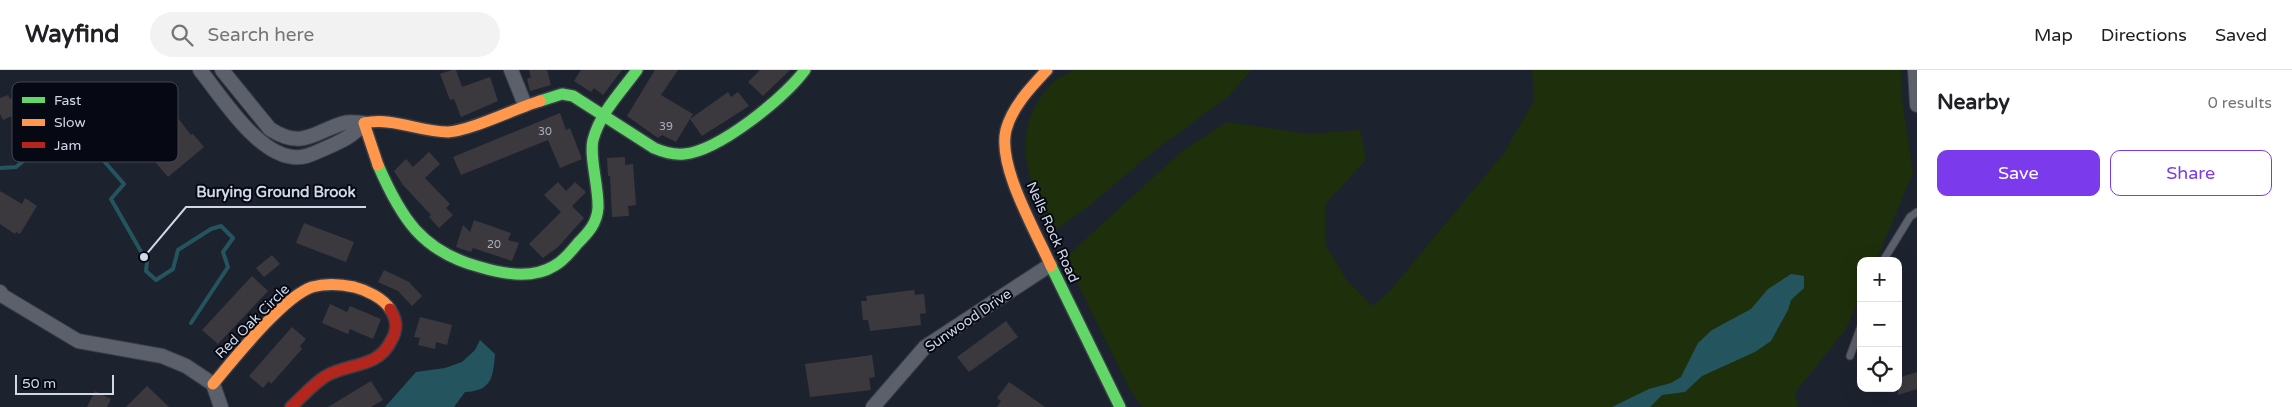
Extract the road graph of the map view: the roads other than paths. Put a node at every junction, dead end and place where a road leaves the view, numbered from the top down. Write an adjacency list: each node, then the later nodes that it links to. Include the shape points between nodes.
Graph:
1 (200, 70): 13 (street)
2 (222, 70): 12 (street)
3 (511, 70): 8 (street)
4 (637, 70): 10 (street)
5 (805, 70): 10 (street, via 768,107 714,145 687,155 661,152)
6 (1047, 70): 16 (street, Nells Rock Road, via 1030,88 1004,135 1007,162)
7 (1915, 70): 9 (street)
8 (525, 105): 10 (street, via 561,94 574,96); 11 (street, via 447,133 395,120 377,119)
9 (1917, 105)
10 (604, 116): 11 (street, via 592,143 598,201 595,223 553,268 528,274 510,274 477,266 428,245 416,233 382,172)
11 (364, 123): 12 (street, via 345,122 308,138 294,140); 13 (street, via 352,136 310,155 294,158 273,151)
12 (270, 128): 13 (street)
13 (258, 140)
14 (1917, 212): 15 (lane, via 1910,217)
15 (1886, 257)
16 (1050, 266): 23 (street, Sunwood Drive, via 925,347); 24 (street, Nells Rock Road)
17 (0, 292): 20 (street, via 78,341 162,356 186,366)
18 (1857, 337): 19 (lane)
19 (1850, 356)
20 (213, 384): 21 (street); 22 (street, Red Oak Circle, via 292,300 306,290 334,284 365,292 389,306 396,314 397,327 392,343 383,354 358,367 332,373)
21 (221, 407)
22 (292, 407)
23 (873, 407)
24 (1120, 407)

